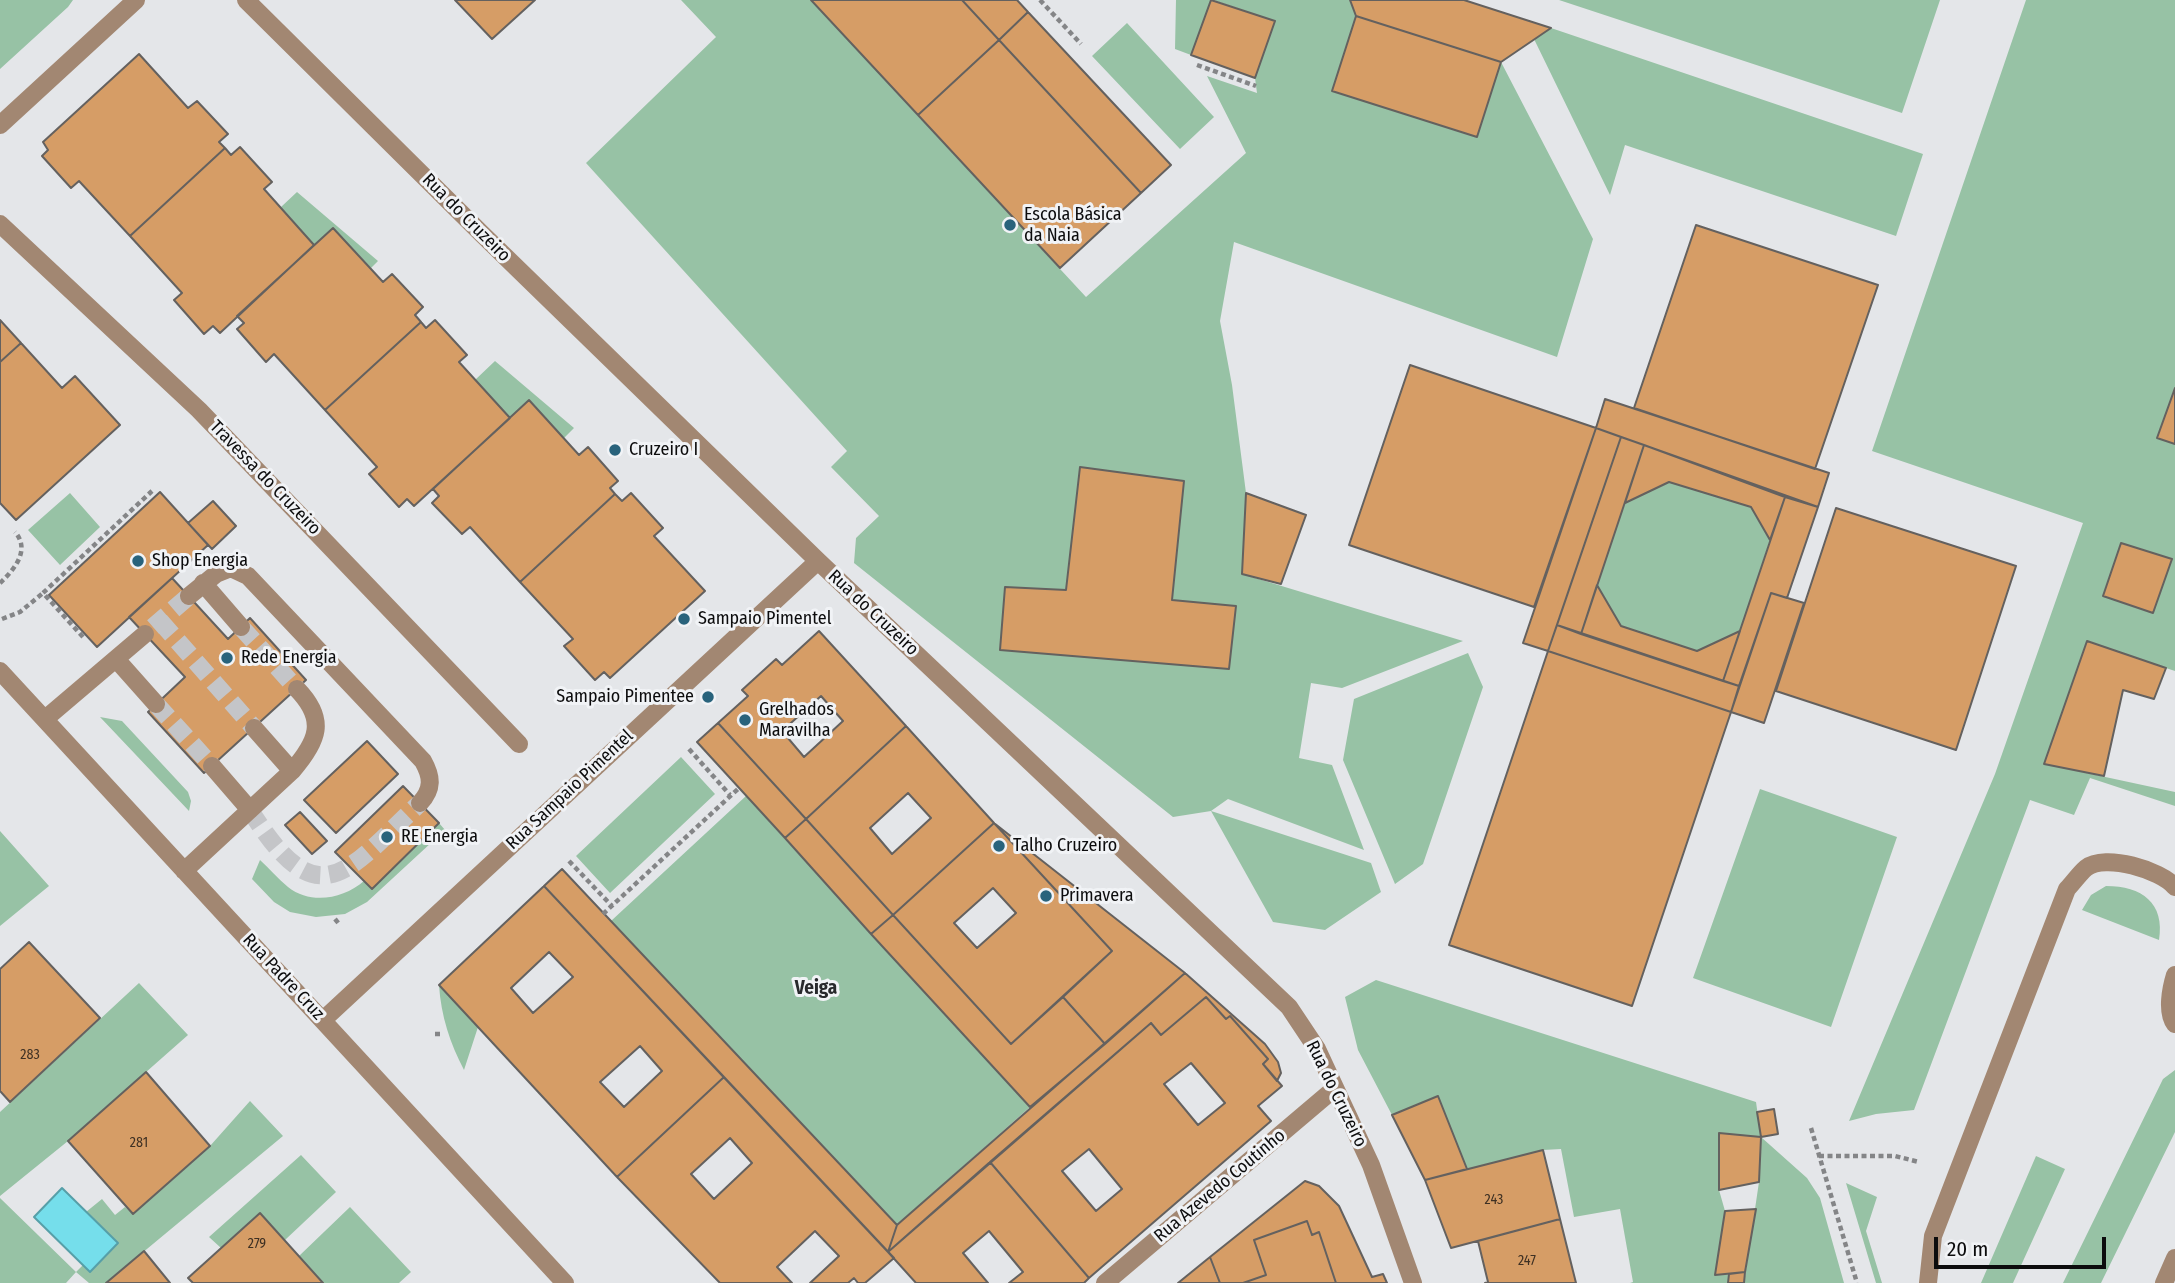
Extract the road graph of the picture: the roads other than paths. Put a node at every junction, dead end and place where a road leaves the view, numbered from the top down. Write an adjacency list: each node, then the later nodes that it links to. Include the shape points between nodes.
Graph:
1 (136, 0): 3 (street)
2 (246, 0): 5 (street, Rua do Cruzeiro)
3 (0, 125)
4 (0, 223): 16 (street, Travessa do Cruzeiro, via 199,410)
5 (818, 561): 24 (street, Rua Sampaio Pimentel); 26 (street, Rua do Cruzeiro, via 1289,1007 1317,1049)
6 (202, 583): 7 (street); 8 (street); 19 (street, via 230,568 248,576 423,761 430,785)
7 (189, 596)
8 (241, 627)
9 (145, 634): 10 (street)
10 (116, 659): 13 (street); 14 (street)
11 (0, 671): 14 (street, Rua Padre Cruz)
12 (297, 689): 18 (street, via 316,717 316,734)
13 (156, 704)
14 (45, 719): 21 (street, Rua Padre Cruz)
15 (254, 728): 18 (street)
16 (519, 744)
17 (212, 766): 20 (street)
18 (292, 771): 20 (street)
19 (419, 803)
20 (250, 810): 21 (street)
21 (184, 871): 24 (street, Rua Padre Cruz)
22 (2175, 887): 31 (street, via 2157,873 2115,862 2088,866 2067,889 1933,1236)
23 (2175, 975): 25 (street, via 2171,1018)
24 (323, 1020): 28 (street, Rua Padre Cruz)
25 (2175, 1024)
26 (1334, 1089): 29 (street, Rua Azevedo Coutinho); 30 (street, Rua do Cruzeiro, via 1371,1165)
27 (2175, 1258): 32 (street)
28 (565, 1283)
29 (1105, 1283)
30 (1413, 1283)
31 (1928, 1283)
32 (2164, 1283)

